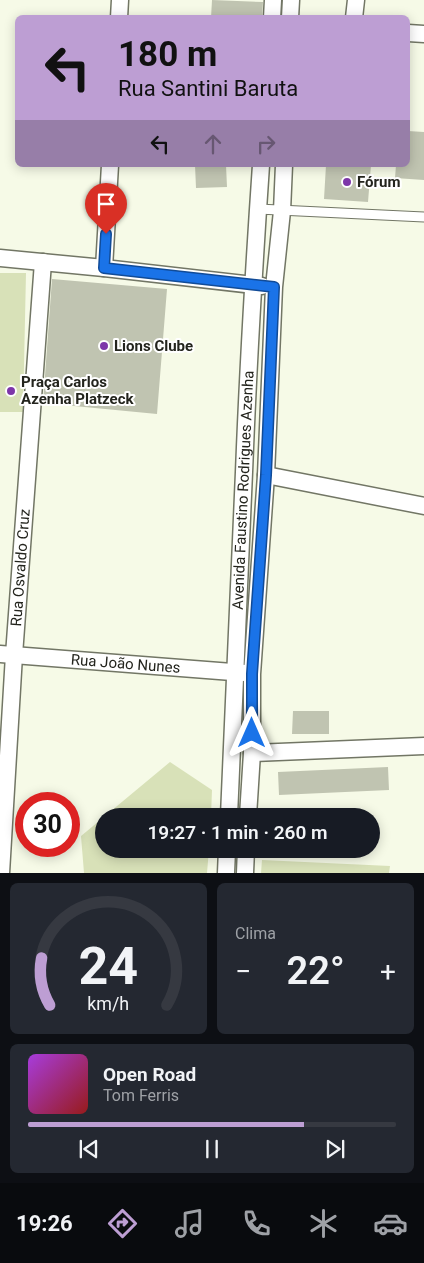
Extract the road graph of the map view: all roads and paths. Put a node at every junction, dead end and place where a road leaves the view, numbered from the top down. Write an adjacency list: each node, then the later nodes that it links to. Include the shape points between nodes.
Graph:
1 (120, 0): 5 (street)
2 (273, 0): 6 (street)
3 (291, 0): 7 (street)
4 (356, 0): 8 (street)
5 (119, 15)
6 (272, 15)
7 (290, 15)
8 (354, 15)
9 (410, 33): 10 (street)
10 (424, 34)
11 (110, 167): 19 (street)
12 (262, 167): 14 (street, Avenida Faustino Rodrigues Azenha)
13 (284, 167): 15 (street, Avenida Faustino Rodrigues Azenha)
14 (258, 209): 15 (lane); 20 (street, Avenida Faustino Rodrigues Azenha)
15 (282, 211): 16 (lane); 21 (street, Avenida Faustino Rodrigues Azenha)
16 (424, 218)
17 (0, 258): 18 (street)
18 (43, 262): 19 (street); 24 (street, Rua Osvaldo Cruz)
19 (104, 268): 20 (street)
20 (253, 285): 21 (street); 25 (street, Avenida Faustino Rodrigues Azenha, via 244,471)
21 (274, 287): 22 (street, Avenida Faustino Rodrigues Azenha)
22 (266, 475): 23 (street); 25 (street, Avenida Faustino Rodrigues Azenha)
23 (424, 506)
24 (7, 654): 25 (street, Rua João Nunes); 30 (street, Rua Osvaldo Cruz)
25 (244, 673): 27 (street, Avenida Faustino Rodrigues Azenha); 28 (street, Avenida Faustino Rodrigues Azenha)
26 (424, 746): 27 (street)
27 (252, 753): 29 (street, Avenida Faustino Rodrigues Azenha)
28 (230, 808)
29 (249, 808)
30 (2, 828): 33 (street, Rua Osvaldo Cruz)
31 (227, 858): 34 (street)
32 (246, 858): 35 (street)
33 (1, 873)
34 (226, 873)
35 (245, 873)

